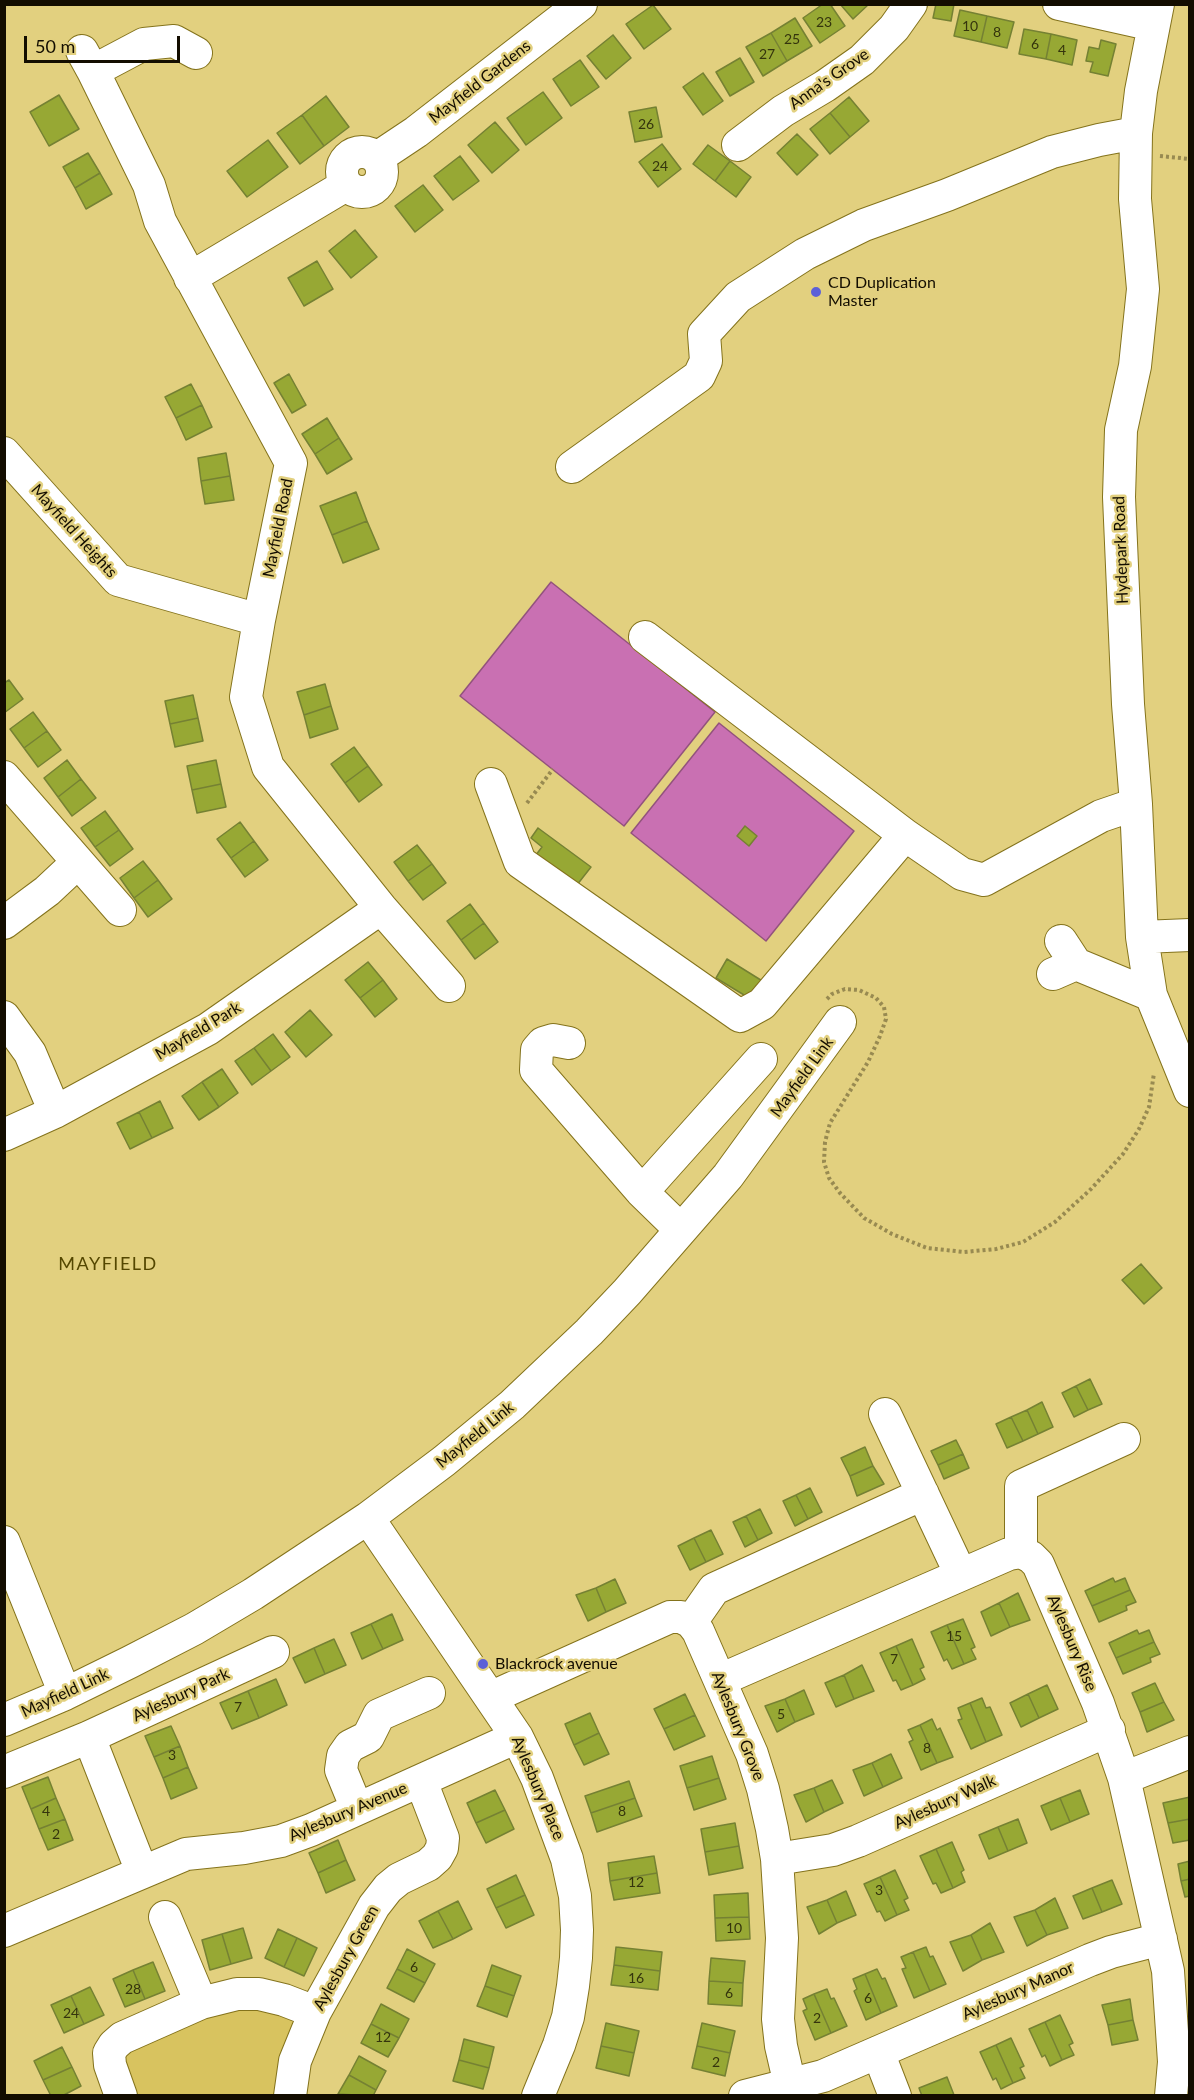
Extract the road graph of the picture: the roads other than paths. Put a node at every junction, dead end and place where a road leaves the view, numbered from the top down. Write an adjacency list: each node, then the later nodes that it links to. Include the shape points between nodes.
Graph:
1 (581, 4): 5 (street, Mayfield Gardens)
2 (911, 4): 9 (street, Anna's Grove, via 894,28 862,60)
3 (1059, 4): 4 (street)
4 (1097, 8): 6 (street)
5 (546, 14): 10 (street, Mayfield Gardens, via 416,132 377,158 382,176 370,191 357,192 346,185)
6 (1156, 15): 8 (street, Hydepark Road)
7 (196, 53): 10 (street, Mayfield Road, via 174,40 144,44 88,61)
8 (1136, 133): 12 (street, via 1052,152 864,225 805,254 738,297 704,334 706,361 699,376); 17 (street, Hydepark Road, via 1135,199 1143,289 1136,366 1121,430 1119,497)
9 (738, 145)
10 (190, 278): 13 (street, Mayfield Road, via 291,463)
11 (4, 453): 13 (street, Mayfield Heights, via 118,580)
12 (572, 467)
13 (259, 620): 20 (street, Mayfield Road, via 246,697 268,767)
14 (645, 637): 18 (street)
15 (4, 777): 19 (street)
16 (506, 797): 18 (street, via 520,862 740,1016 762,1004)
17 (1136, 804): 18 (street, via 1101,816 984,880 962,874); 24 (street, Hydepark Road)
18 (905, 835)
19 (78, 862): 21 (street); 22 (street)
20 (381, 908): 26 (street, Mayfield Road); 33 (street, Mayfield Park, via 208,1029)
21 (120, 910)
22 (4, 923)
23 (1190, 935): 24 (street)
24 (1142, 937): 27 (street, Hydepark Road)
25 (1063, 960): 27 (street)
26 (449, 986)
27 (1151, 995): 32 (street, Hydepark Road)
28 (832, 1013): 36 (street, Mayfield Link, via 741,1159)
29 (4, 1017): 33 (street, via 30,1053)
30 (569, 1043): 35 (street, via 543,1043 537,1050 536,1070)
31 (761, 1059): 35 (street)
32 (1190, 1091)
33 (55, 1112): 34 (street, Mayfield Park)
34 (4, 1135)
35 (642, 1192): 36 (street)
36 (681, 1230): 40 (street, Mayfield Link, via 589,1332 512,1405)
37 (885, 1414): 39 (street)
38 (1111, 1452): 42 (street, via 1021,1486)
39 (923, 1494): 43 (street); 44 (street, via 714,1589)
40 (368, 1518): 48 (street, Mayfield Link, via 194,1629); 49 (street, Aylesbury Place)
41 (4, 1542): 48 (street)
42 (1021, 1552): 43 (street); 51 (street, Aylesbury Rise, via 1038,1564)
43 (961, 1575): 46 (street)
44 (691, 1622): 46 (street, Aylesbury Grove); 49 (street, via 670,1617)
45 (273, 1652): 52 (street, Aylesbury Park)
46 (720, 1680): 59 (street, Aylesbury Grove, via 752,1754)
47 (429, 1693): 58 (street, via 379,1715 368,1737 350,1746 343,1756 341,1770)
48 (65, 1694): 50 (street, Mayfield Link)
49 (492, 1697): 53 (street, Aylesbury Place)
50 (4, 1720)
51 (1109, 1730): 56 (street, Aylesbury Rise); 59 (street, Aylesbury Walk, via 858,1841 833,1850)
52 (89, 1737): 55 (street, Aylesbury Park); 60 (street)
53 (517, 1737): 57 (street, Aylesbury Avenue); 70 (street, Aylesbury Place, via 558,1832 575,1907 576,1958 568,2017)
54 (1190, 1752): 56 (street)
55 (4, 1772)
56 (1124, 1778): 63 (street, Aylesbury Rise)
57 (421, 1781): 58 (street, Aylesbury Avenue); 65 (street, Aylesbury Green, via 443,1838 442,1848 428,1865 399,1879 374,1905)
58 (357, 1809): 60 (street, Aylesbury Avenue, via 281,1841 186,1854)
59 (777, 1859): 67 (street, Aylesbury Grove, via 782,1938 778,2019)
60 (142, 1872): 62 (street, Aylesbury Avenue)
61 (165, 1917): 64 (street)
62 (4, 1931)
63 (1161, 1939): 66 (street, Aylesbury Manor, via 1090,1960); 73 (street, Aylesbury Rise, via 1168,1971 1174,2062)
64 (201, 2003): 65 (street, via 237,1994 259,1994); 68 (street, via 114,2044 109,2053 110,2065)
65 (315, 2012): 69 (street, Aylesbury Green, via 295,2061)
66 (878, 2052): 67 (street, Aylesbury Manor, via 823,2076); 72 (street)
67 (790, 2085): 71 (street, Aylesbury Manor)
68 (121, 2096)
69 (290, 2096)
70 (538, 2096)
71 (745, 2096)
72 (895, 2096)
73 (1171, 2096)

